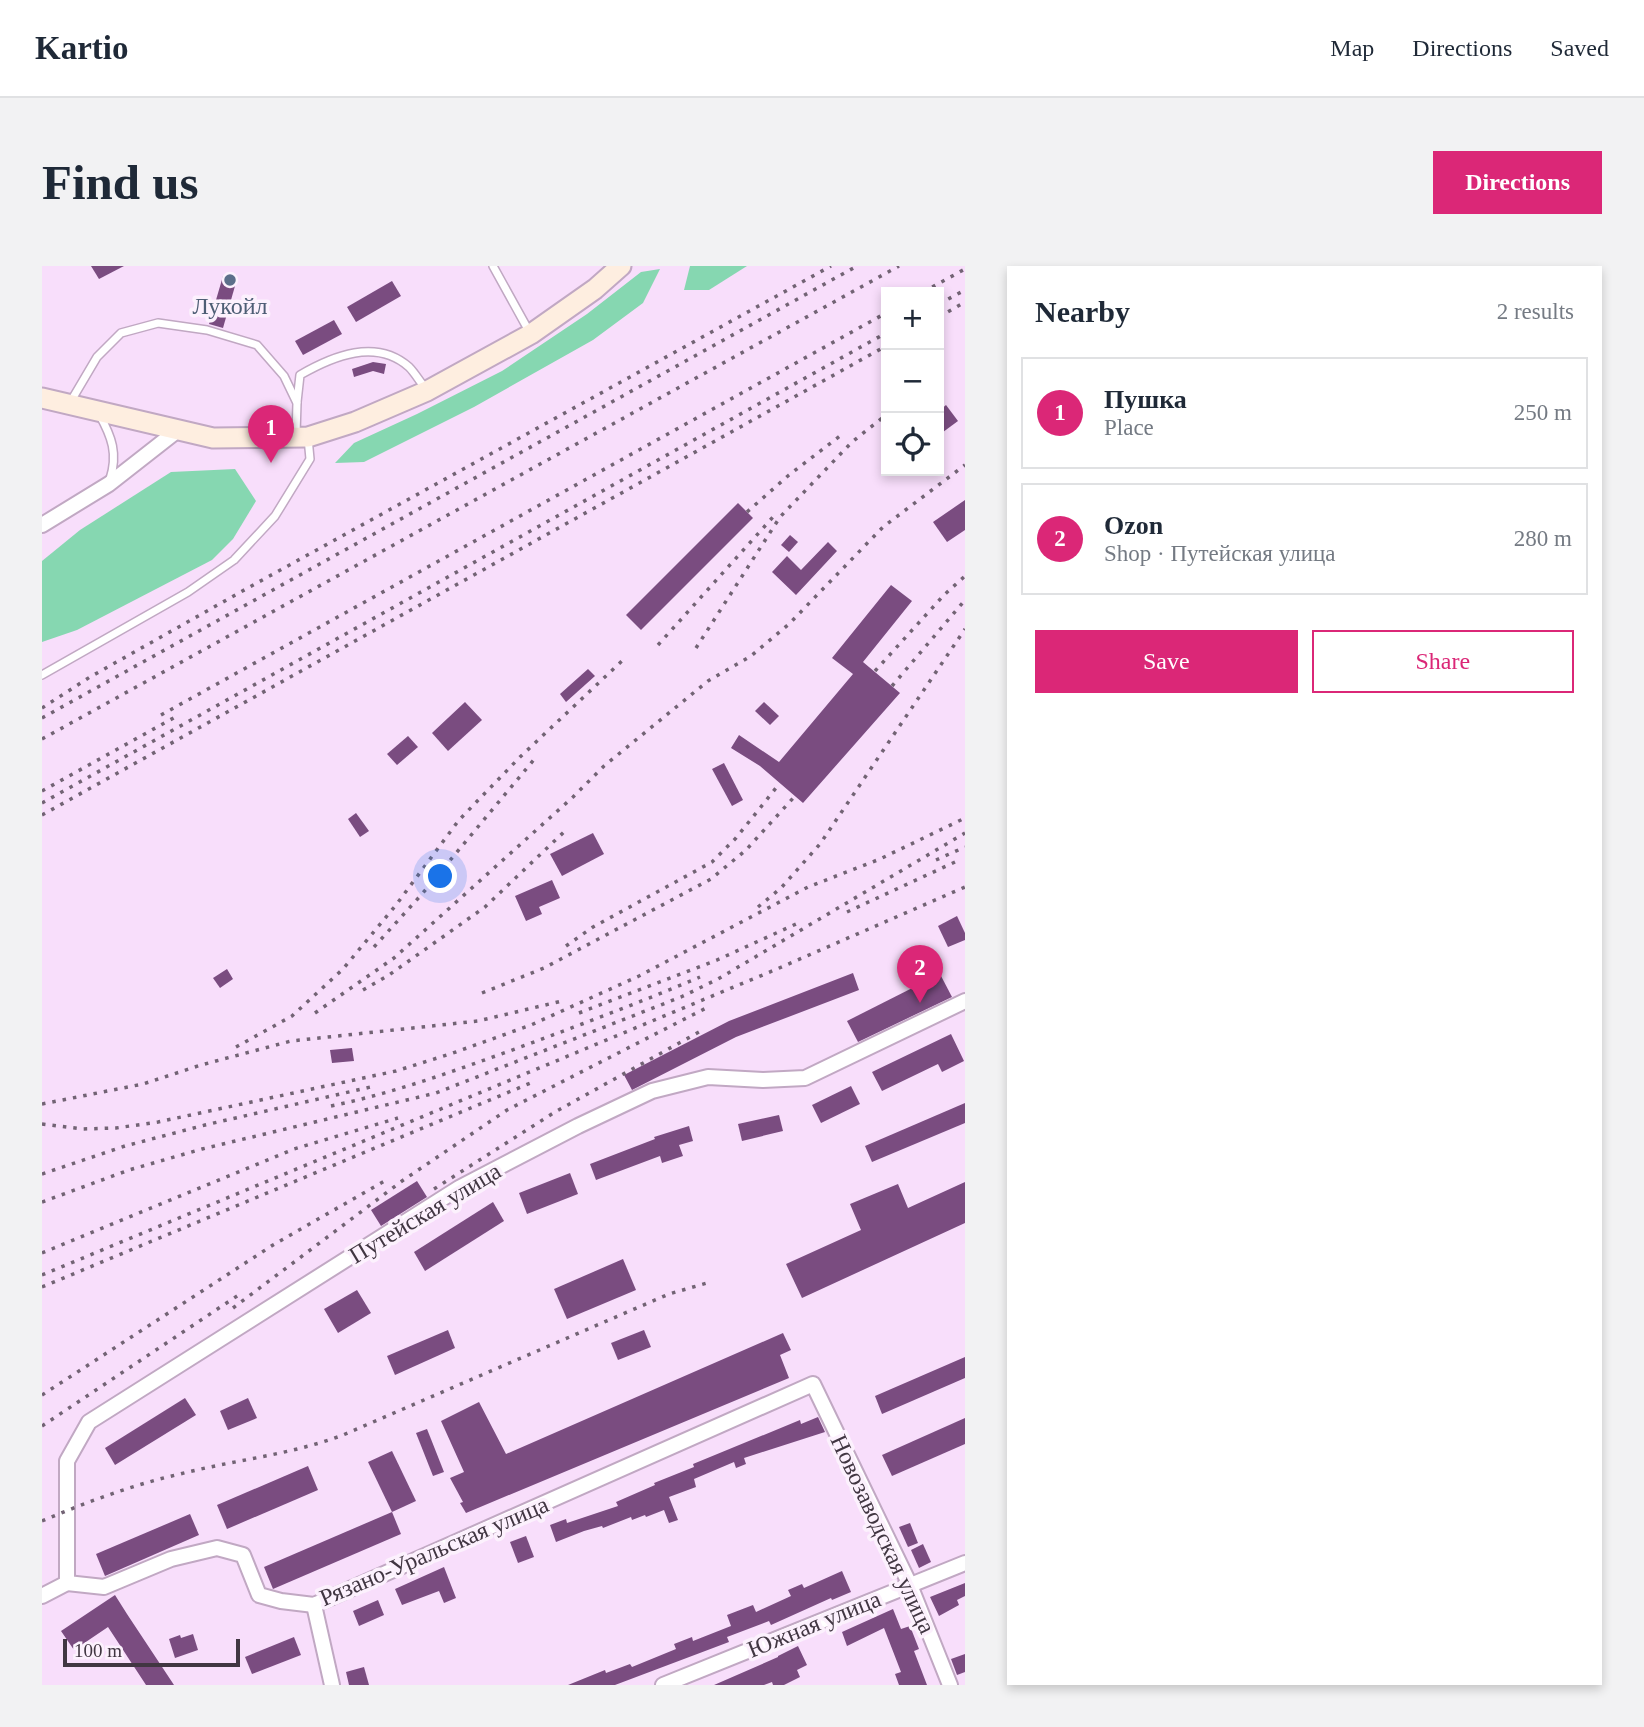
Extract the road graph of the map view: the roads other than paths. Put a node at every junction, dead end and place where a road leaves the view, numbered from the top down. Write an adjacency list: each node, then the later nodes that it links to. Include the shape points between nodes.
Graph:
1 (493, 266): 3 (lane)
2 (621, 266): 3 (main road)
3 (531, 334): 4 (main road)
4 (427, 391): 6 (lane, via 410,368 391,355 362,351 326,360 300,375); 10 (main road, via 355,422)
5 (42, 398): 7 (main road)
6 (297, 403): 7 (lane, via 284,376 257,345 207,330 158,323 121,333 97,357); 10 (lane)
7 (69, 404): 8 (main road)
8 (97, 411): 9 (main road); 11 (lane, via 114,449 115,464)
9 (178, 430): 10 (main road, via 212,438); 11 (street)
10 (302, 438): 13 (lane, via 310,459 275,516 234,560 188,592)
11 (108, 484): 12 (street)
12 (42, 526)
13 (42, 675)
14 (964, 1004): 17 (street, Путейская улица, via 805,1078 708,1077 652,1091 578,1126 459,1188 89,1422 66,1461)
15 (813, 1384): 18 (street, Новозаводская улица); 20 (street, Рязано-Уральская улица)
16 (965, 1563): 18 (street, Южная улица)
17 (67, 1583): 19 (street); 20 (street, Рязано-Уральская улица, via 104,1587 172,1559 217,1548 243,1555 258,1595)
18 (910, 1585): 22 (street, Южная улица); 23 (street, Новозаводская улица)
19 (42, 1596)
20 (314, 1605): 21 (street)
21 (332, 1685)
22 (663, 1685)
23 (950, 1685)

